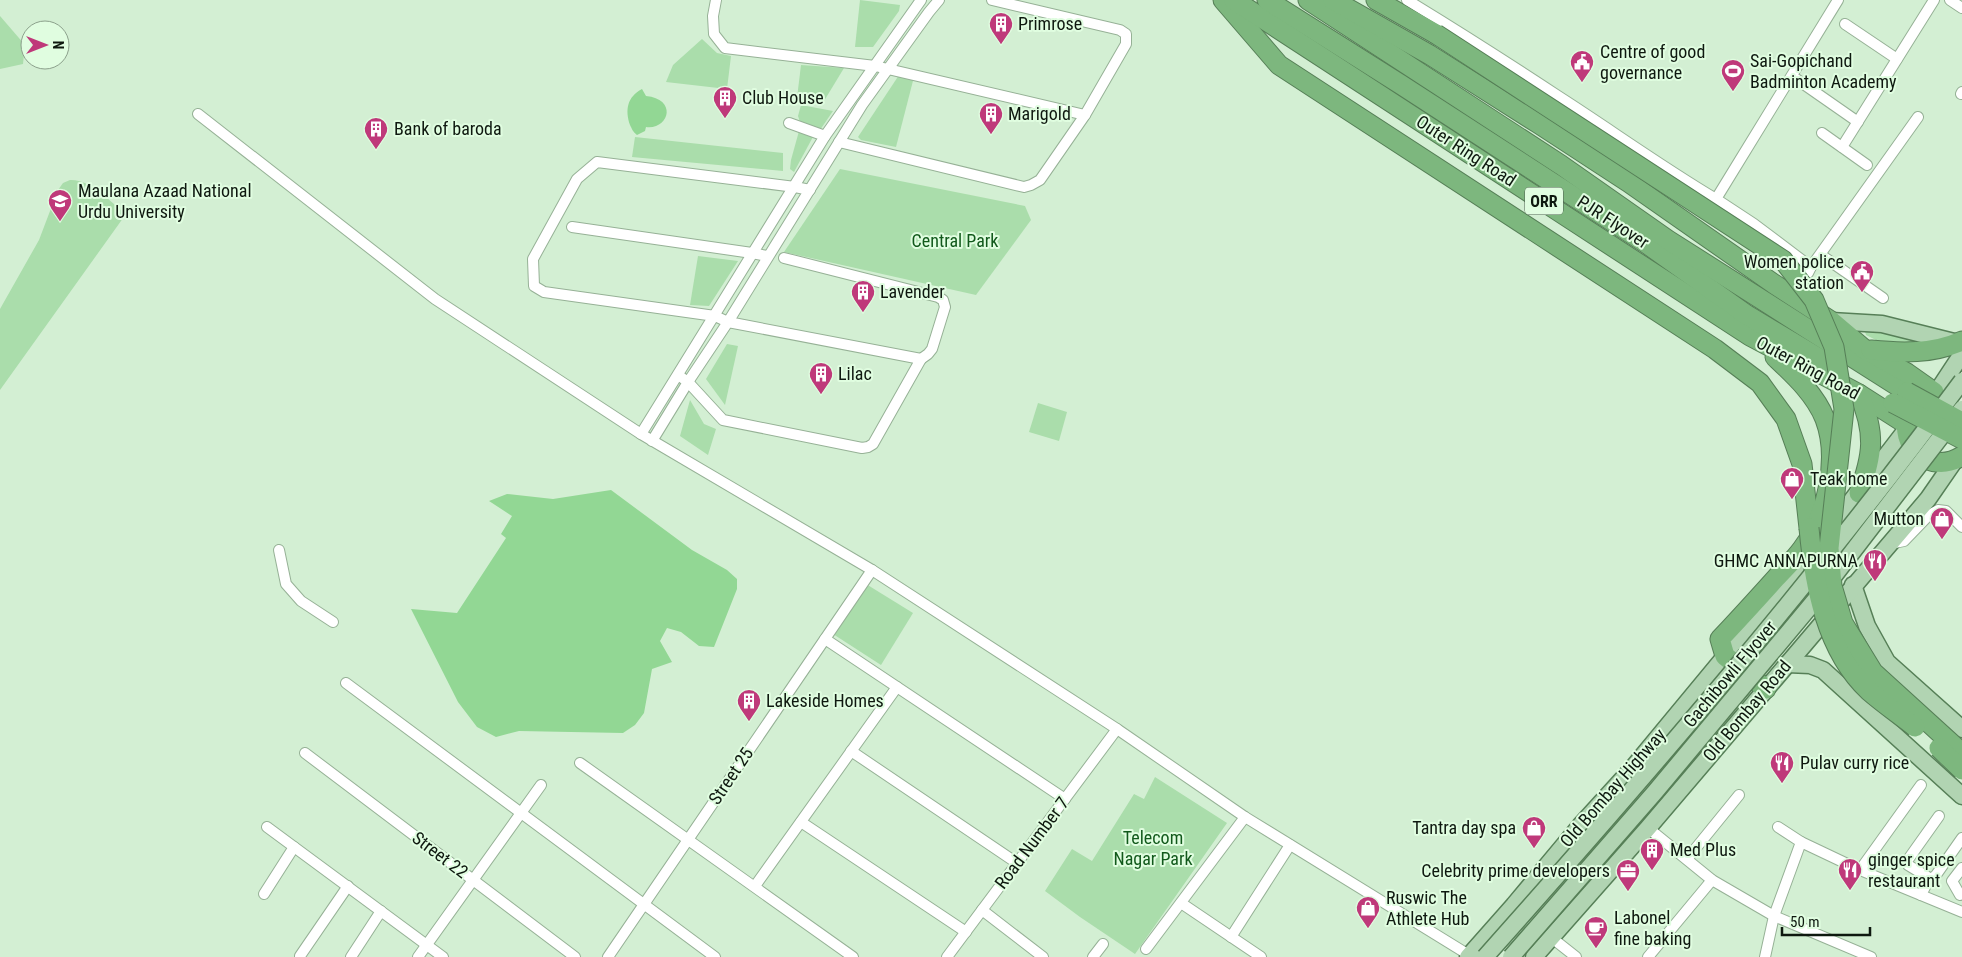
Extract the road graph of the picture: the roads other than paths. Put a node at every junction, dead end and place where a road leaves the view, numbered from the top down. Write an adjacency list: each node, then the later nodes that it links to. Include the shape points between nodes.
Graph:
1 (716, 0): 19 (street, via 714,34 725,48)
2 (940, 0): 16 (street)
3 (992, 0): 23 (street, via 1126,34 1126,44)
4 (1224, 0): 82 (highway, bridge, via 1279,65 1715,349 1760,383 1786,419 1802,464 1812,564 1835,641 1853,672 1869,690)
5 (1234, 0): 46 (highway, Outer Ring Road / ORR)
6 (1267, 0): 60 (highway, PJR Flyover, bridge, via 1647,244 1747,315 1893,403)
7 (1308, 0): 57 (highway, PJR Flyover, bridge, via 1782,314 1907,392)
8 (1333, 0): 42 (highway, via 1430,55 1628,182)
9 (1376, 0): 80 (highway, bridge, via 1436,34 1783,260 1814,300 1834,346 1844,409 1829,548 1832,586 1843,623 1872,672)
10 (1407, 0): 34 (street)
11 (1838, 0): 21 (street)
12 (1934, 0): 18 (street)
13 (1950, 0): 15 (street)
14 (916, 2): 16 (street); 19 (street)
15 (1962, 8)
16 (929, 12): 20 (street)
17 (1845, 24): 18 (street)
18 (1897, 59): 25 (street)
19 (875, 66): 20 (street); 28 (street)
20 (889, 70): 23 (street); 29 (street)
21 (1792, 76): 25 (street); 34 (street)
22 (198, 114): 59 (street, via 435,299)
23 (1085, 115): 29 (street, via 1040,180 1024,186)
24 (1918, 118): 37 (street)
25 (1858, 122): 30 (street)
26 (789, 123): 28 (street)
27 (1822, 133): 30 (street)
28 (825, 136): 32 (street)
29 (839, 142): 33 (street)
30 (1842, 147): 31 (street)
31 (1867, 165)
32 (794, 186): 33 (street); 36 (street); 43 (street, via 597,162 577,178 533,259 534,286 544,292)
33 (810, 190): 38 (street)
34 (1716, 200): 40 (street)
35 (572, 227): 36 (street)
36 (752, 252): 38 (street); 43 (street)
37 (1821, 255): 40 (street); 41 (street)
38 (767, 256): 45 (street)
39 (784, 258): 49 (street, via 943,300 945,307 932,349)
40 (1811, 267): 42 (street)
41 (1883, 298)
42 (1796, 299): 44 (highway)
43 (715, 316): 45 (street); 50 (street)
44 (1831, 321): 47 (main road, via 1882,324); 48 (highway)
45 (728, 322): 49 (street); 52 (street)
46 (1750, 336): 54 (highway, Outer Ring Road / ORR); 71 (highway, via 1810,394 1825,419 1831,465 1829,491 1802,549 1720,639)
47 (1961, 346): 48 (highway, via 1910,352); 53 (main road)
48 (1864, 350): 53 (highway)
49 (921, 359): 52 (street, via 873,444 868,447 723,420)
50 (678, 375): 52 (street); 59 (street)
51 (1962, 381): 127 (main road, Gachibowli Flyover, bridge, via 1808,581 1640,782)
52 (688, 382): 61 (street)
53 (1935, 392): 55 (highway, via 1944,391); 58 (highway, via 1915,403)
54 (1859, 394): 58 (highway, Outer Ring Road / ORR); 63 (highway, via 1868,414 1871,440 1868,467)
55 (1962, 398)
56 (1962, 409): 138 (main road, Gachibowli Flyover, bridge, via 1817,598 1661,785)
57 (1962, 422)
58 (1906, 427): 62 (highway, via 1912,447 1920,456 1931,462 1943,463); 63 (main road, Old Bombay Highway)
59 (641, 434): 61 (street)
60 (1962, 439)
61 (652, 441): 67 (street)
62 (1960, 459): 65 (main road, Old Bombay Road)
63 (1859, 493): 71 (main road, Old Bombay Highway)
64 (1962, 527): 65 (street, via 1946,511 1938,510 1904,541)
65 (1889, 544): 68 (main road, Old Bombay Road)
66 (279, 550): 69 (street, via 286,584 301,601)
67 (872, 570): 70 (street, Street 25); 76 (street)
68 (1853, 585): 72 (main road, Old Bombay Road); 77 (main road, via 1866,626 1887,662)
69 (333, 622)
70 (825, 639): 74 (street); 96 (street, Street 25)
71 (1725, 656): 75 (highway); 127 (main road, Old Bombay Highway)
72 (1787, 664): 75 (main road, Old Bombay Road); 86 (main road, via 1810,665 1823,670)
73 (346, 682): 88 (street)
74 (897, 687): 78 (street); 87 (street)
75 (1766, 689): 94 (main road, Old Bombay Road)
76 (1117, 729): 87 (street, Road Number 7); 90 (street)
77 (1962, 729)
78 (851, 751): 91 (street); 101 (street)
79 (305, 753): 105 (street, Street 22)
80 (1962, 753)
81 (580, 763): 96 (street)
82 (1962, 770)
83 (541, 785): 88 (street)
84 (1921, 785): 103 (street)
85 (1739, 795): 100 (street)
86 (1962, 796)
87 (1065, 799): 101 (street, Road Number 7)
88 (521, 813): 105 (street); 113 (street)
89 (1939, 816): 104 (street, via 1907,861 1908,865)
90 (1245, 817): 98 (street); 112 (street)
91 (800, 822): 108 (street); 119 (street)
92 (267, 827): 99 (street)
93 (1778, 827): 97 (street)
94 (1648, 828): 100 (street); 121 (main road, Old Bombay Road)
95 (1962, 838): 104 (street)
96 (688, 839): 108 (street); 113 (street, Street 25)
97 (1801, 842): 103 (street); 118 (street)
98 (1290, 845): 120 (street); 127 (street)
99 (294, 847): 107 (street); 109 (street)
100 (1686, 859): 106 (street)
101 (1017, 863): 115 (street, Road Number 7)
102 (1962, 868): 111 (street, via 1952,881)
103 (1860, 870): 110 (street)
104 (1931, 879): 110 (street)
105 (473, 880): 123 (street); 131 (street, Street 22)
106 (1712, 880): 118 (street); 141 (street)
107 (348, 886): 116 (street); 125 (street)
108 (755, 886): 126 (street)
109 (264, 894)
110 (1921, 895): 114 (street)
111 (1961, 895): 114 (street, via 1956,896)
112 (1181, 903): 120 (street); 124 (street)
113 (644, 904): 132 (street, Street 25); 133 (street)
114 (1950, 907): 117 (street)
115 (982, 910): 119 (street, Road Number 7); 135 (street)
116 (381, 911): 123 (street); 128 (street)
117 (1962, 912)
118 (1774, 916): 142 (street); 143 (street)
119 (966, 932): 134 (street, Road Number 7)
120 (1231, 937): 137 (street)
121 (1552, 938): 139 (main road, Old Bombay Road); 140 (street)
122 (1103, 944): 136 (street)
123 (427, 945): 129 (street); 130 (street)
124 (1146, 949)
125 (300, 956)
126 (849, 956)
127 (1474, 956)
128 (351, 957)
129 (418, 957)
130 (443, 957)
131 (575, 957)
132 (608, 957)
133 (715, 957)
134 (947, 957)
135 (1043, 957)
136 (1093, 957)
137 (1261, 957)
138 (1510, 957)
139 (1534, 957)
140 (1576, 957)
141 (1648, 957)
142 (1765, 957)
143 (1871, 957)

